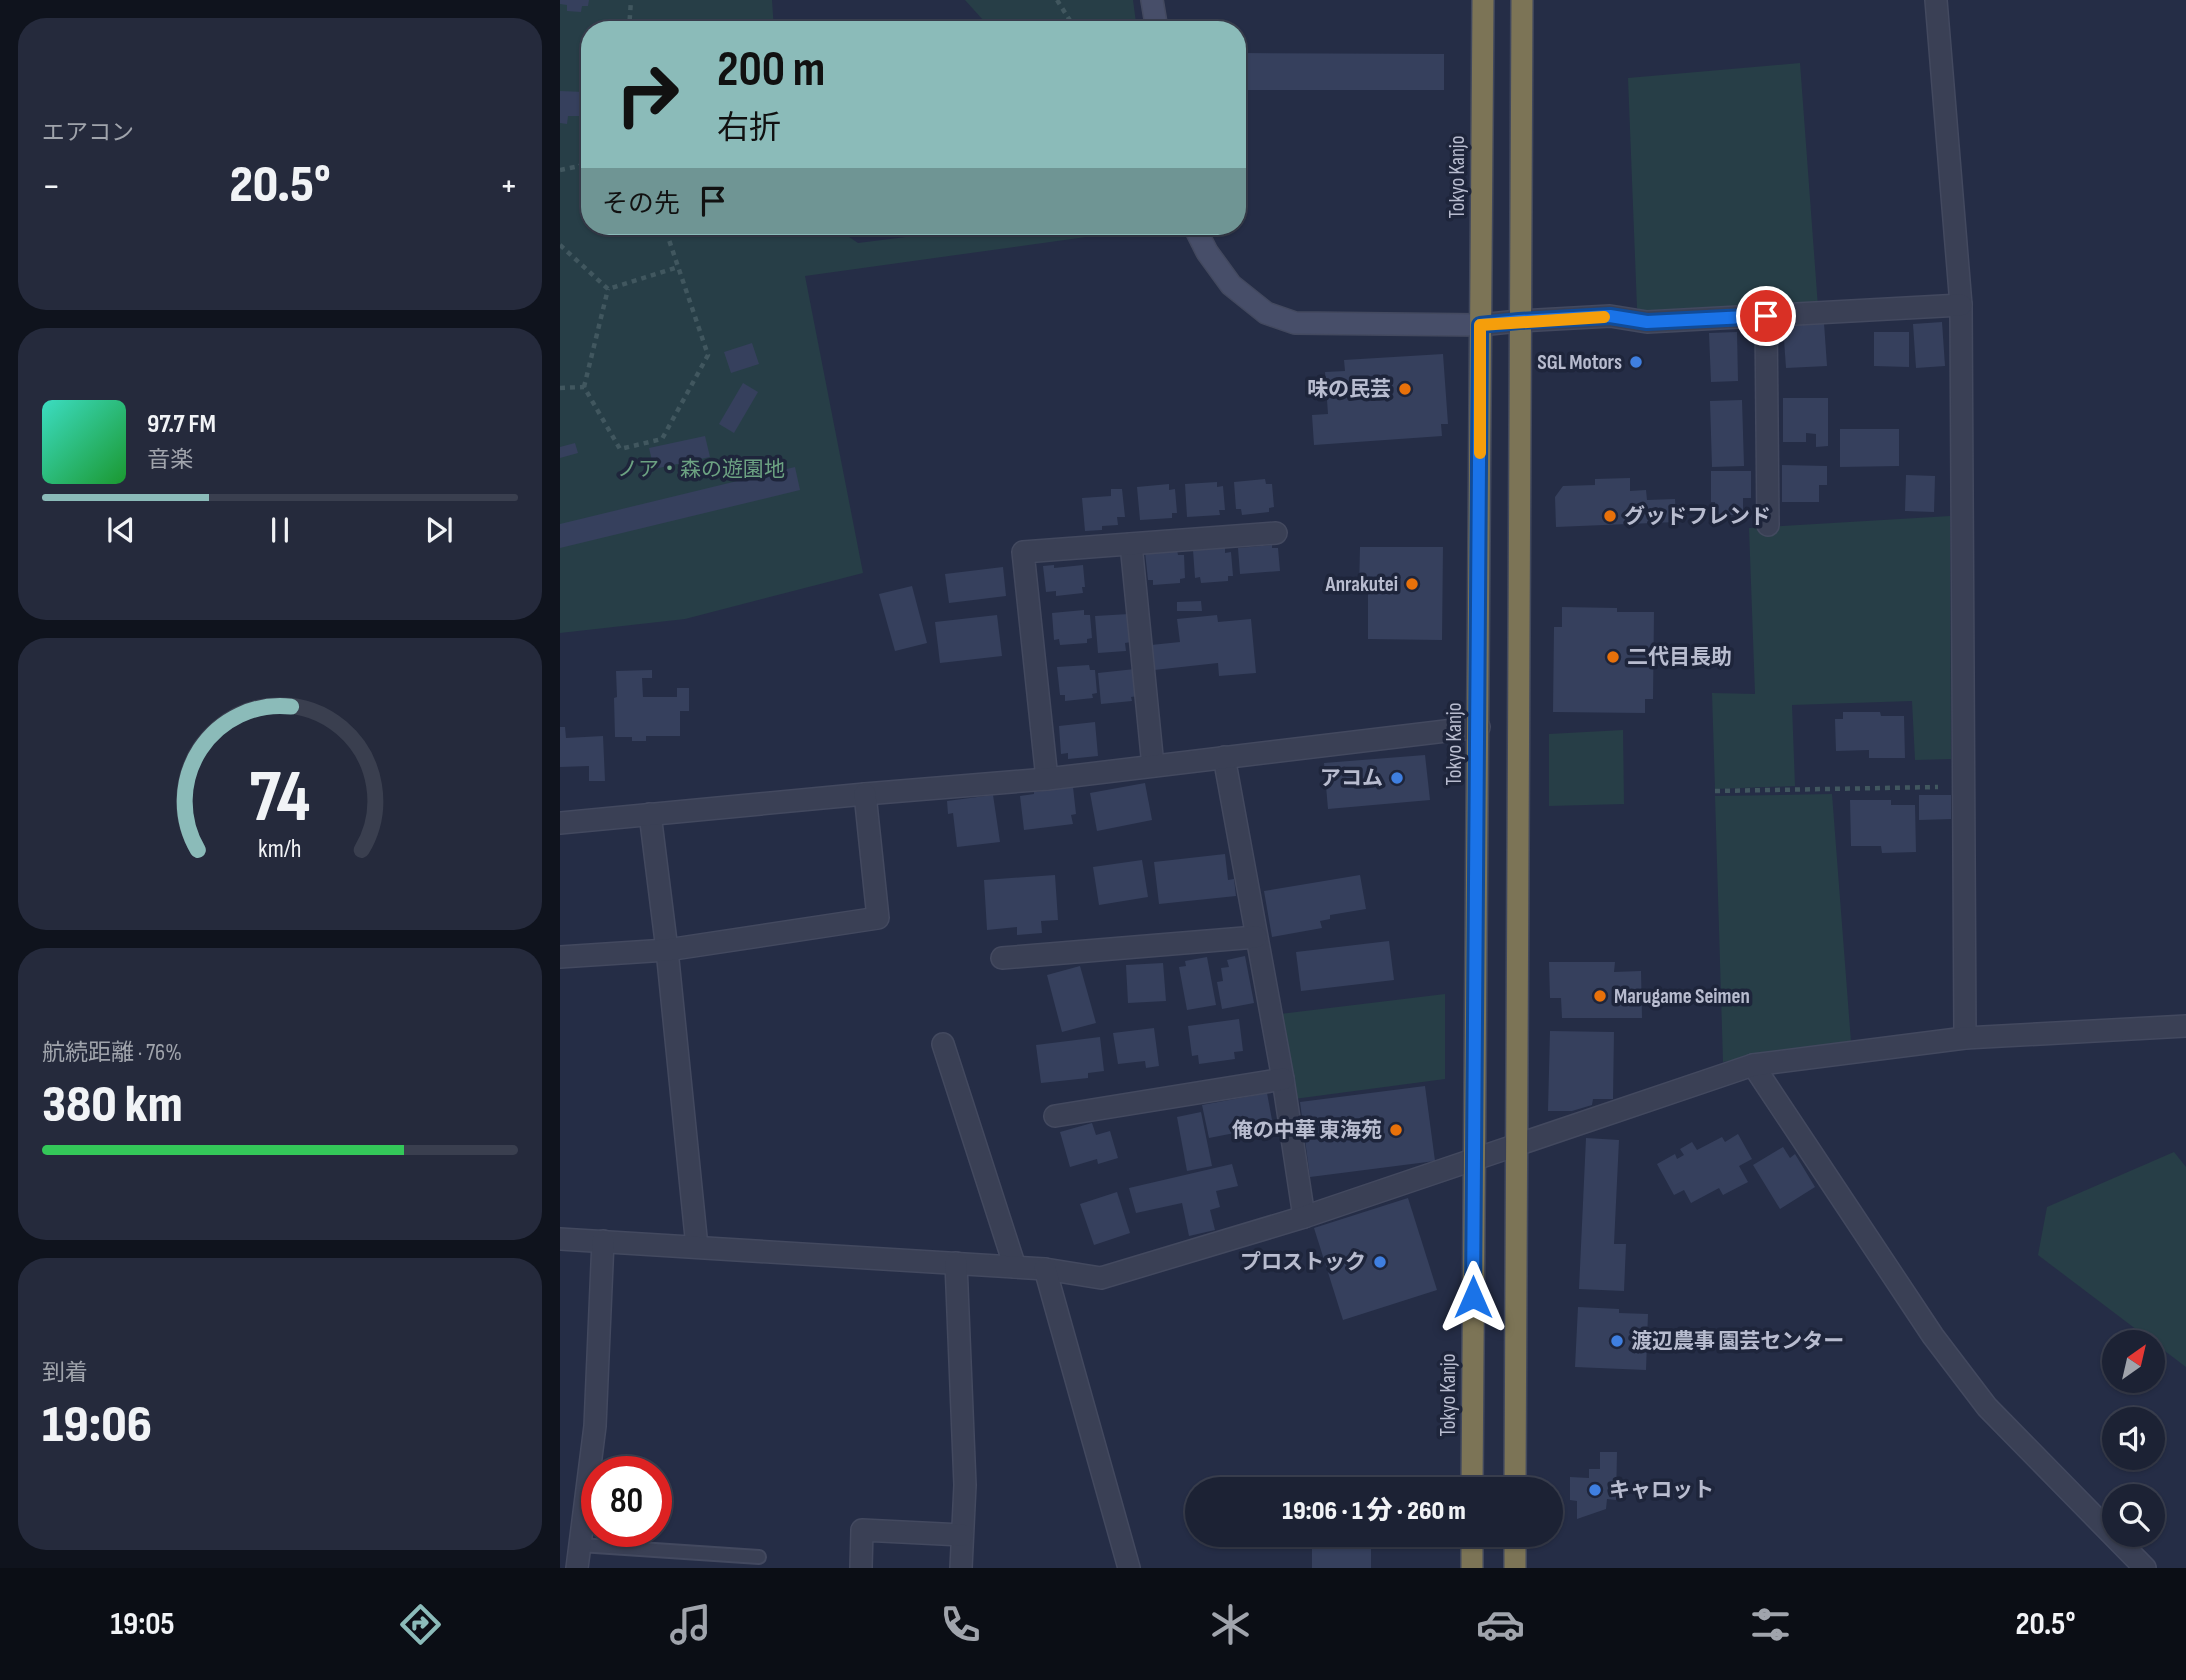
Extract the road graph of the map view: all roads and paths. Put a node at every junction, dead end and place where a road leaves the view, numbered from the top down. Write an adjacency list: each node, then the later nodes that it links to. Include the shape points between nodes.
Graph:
1 (631, 0): 7 (path)
2 (1057, 0): 8 (path)
3 (1152, 0): 9 (street)
4 (1483, 0): 20 (highway, Tokyo Kanjo)
5 (1522, 0): 19 (highway)
6 (1936, 0): 17 (street)
7 (630, 21)
8 (1070, 21)
9 (1156, 21)
10 (581, 164): 11 (path)
11 (560, 170)
12 (668, 235): 15 (path)
13 (1199, 235): 20 (street, via 1231,285 1266,313 1295,324)
14 (560, 246): 16 (path)
15 (678, 267): 16 (path); 21 (path, via 708,355 662,439 620,449)
16 (608, 289): 21 (path)
17 (1961, 305): 18 (street); 30 (street)
18 (1766, 316): 19 (street, via 1647,322 1610,316); 23 (street)
19 (1519, 321): 20 (street); 45 (highway)
20 (1480, 325): 26 (highway, Tokyo Kanjo)
21 (584, 387): 22 (path)
22 (560, 388)
23 (1768, 525)
24 (1276, 533): 25 (street)
25 (1131, 544): 28 (street); 29 (street, via 1023,552)
26 (1479, 727): 27 (street); 46 (highway, Tokyo Kanjo)
27 (1224, 757): 28 (street); 35 (street)
28 (1153, 766): 29 (street)
29 (1046, 779): 32 (street)
30 (1964, 786): 31 (path); 40 (street)
31 (1715, 792)
32 (865, 793): 33 (street); 36 (street, via 878,918)
33 (650, 814): 34 (street); 36 (street)
34 (560, 823)
35 (1256, 937): 38 (street); 43 (street)
36 (667, 950): 37 (street); 50 (street)
37 (560, 957)
38 (1002, 958)
39 (2186, 1026): 40 (street)
40 (1965, 1038): 42 (street)
41 (943, 1044): 52 (street)
42 (1753, 1065): 45 (street); 67 (street, via 1933,1336 1987,1407)
43 (1283, 1079): 44 (street); 47 (street)
44 (1055, 1116)
45 (1517, 1143): 46 (street); 55 (highway)
46 (1474, 1159): 47 (street); 54 (highway, Tokyo Kanjo)
47 (1304, 1217): 53 (street, via 1101,1278)
48 (560, 1240): 49 (street)
49 (603, 1241): 50 (street); 57 (street, via 595,1426)
50 (697, 1247): 51 (street)
51 (956, 1263): 52 (street); 56 (street, via 965,1485)
52 (1015, 1268): 53 (street)
53 (1045, 1269): 64 (street)
54 (1472, 1477)
55 (1515, 1477)
56 (962, 1535): 62 (street, via 862,1530); 63 (street)
57 (580, 1545): 60 (lane); 61 (street)
58 (1472, 1547): 65 (highway)
59 (1515, 1547): 66 (highway)
60 (759, 1557)
61 (577, 1568)
62 (861, 1568)
63 (961, 1568)
64 (1129, 1568)
65 (1472, 1568)
66 (1515, 1568)
67 (2145, 1568)

